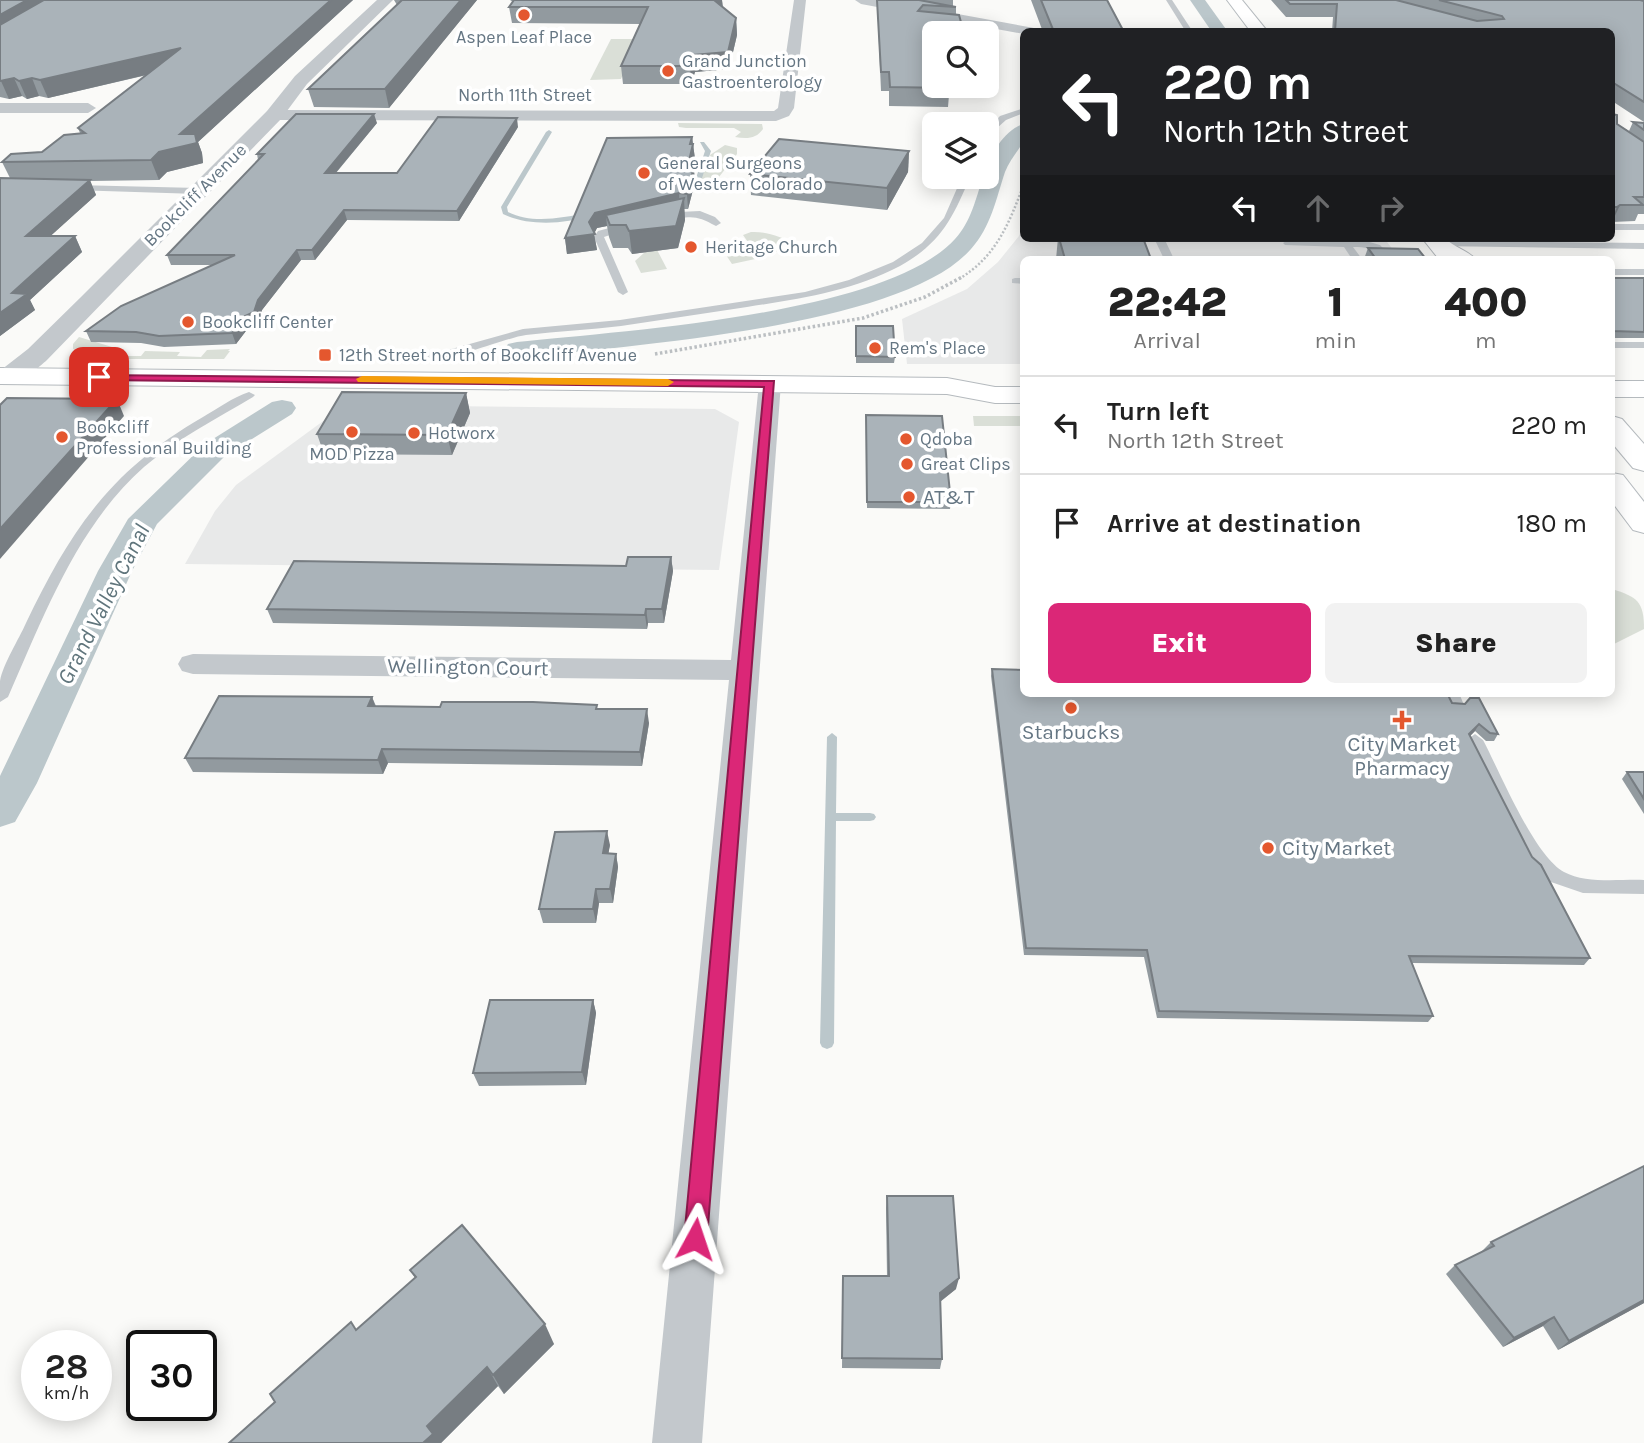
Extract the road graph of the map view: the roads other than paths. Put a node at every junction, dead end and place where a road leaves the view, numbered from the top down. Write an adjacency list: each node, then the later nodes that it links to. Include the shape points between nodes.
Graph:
1 (386, 0): 14 (street, Bookcliff Avenue, via 301,80)
2 (800, 0): 14 (street, North 11th Street, via 786,108 776,116)
3 (861, 0): 6 (street)
4 (1169, 0): 7 (lane)
5 (1234, 0): 8 (main road)
6 (952, 21)
7 (1187, 28)
8 (1257, 28)
9 (999, 30): 10 (street)
10 (1020, 31)
11 (88, 108): 12 (street)
12 (4, 111)
13 (1020, 112): 15 (lane)
14 (274, 115): 18 (street, Bookcliff Avenue)
15 (999, 122)
16 (69, 188): 18 (lane)
17 (961, 189): 40 (lane, via 948,219 925,245 896,264 852,282 793,297 620,323 523,332 449,353)
18 (198, 191): 42 (street, Bookcliff Avenue, via 37,355)
19 (656, 222): 20 (lane, via 693,213)
20 (716, 223)
21 (639, 225): 37 (lane, via 600,233)
22 (1615, 227): 23 (lane)
23 (1644, 227)
24 (1505, 242): 27 (lane); 28 (lane); 34 (lane)
25 (1288, 243): 26 (lane)
26 (1352, 244): 29 (lane); 30 (lane); 31 (lane); 32 (lane); 33 (lane, via 1377,247)
27 (1644, 246)
28 (1444, 251)
29 (1349, 256)
30 (1356, 256)
31 (1364, 256)
32 (1372, 256)
33 (1385, 256)
34 (1517, 256)
35 (1615, 272): 36 (lane)
36 (1644, 272)
37 (622, 292)
38 (1615, 345): 39 (lane)
39 (1644, 345)
40 (425, 355)
41 (1020, 376): 44 (main road, via 984,375)
42 (4, 379): 43 (main road)
43 (770, 383): 44 (main road); 54 (street)
44 (947, 386): 48 (main road)
45 (1615, 389): 46 (main road)
46 (1644, 389)
47 (249, 395): 55 (lane, via 126,477 96,512)
48 (1020, 395)
49 (1615, 428): 50 (main road)
50 (1644, 462)
51 (1615, 486): 52 (main road)
52 (1644, 523)
53 (193, 664): 54 (street, Wellington Court)
54 (743, 670): 58 (street)
55 (0, 697)
56 (1475, 740): 57 (lane, via 1536,858 1557,877 1583,886)
57 (1644, 887)
58 (677, 1443)

